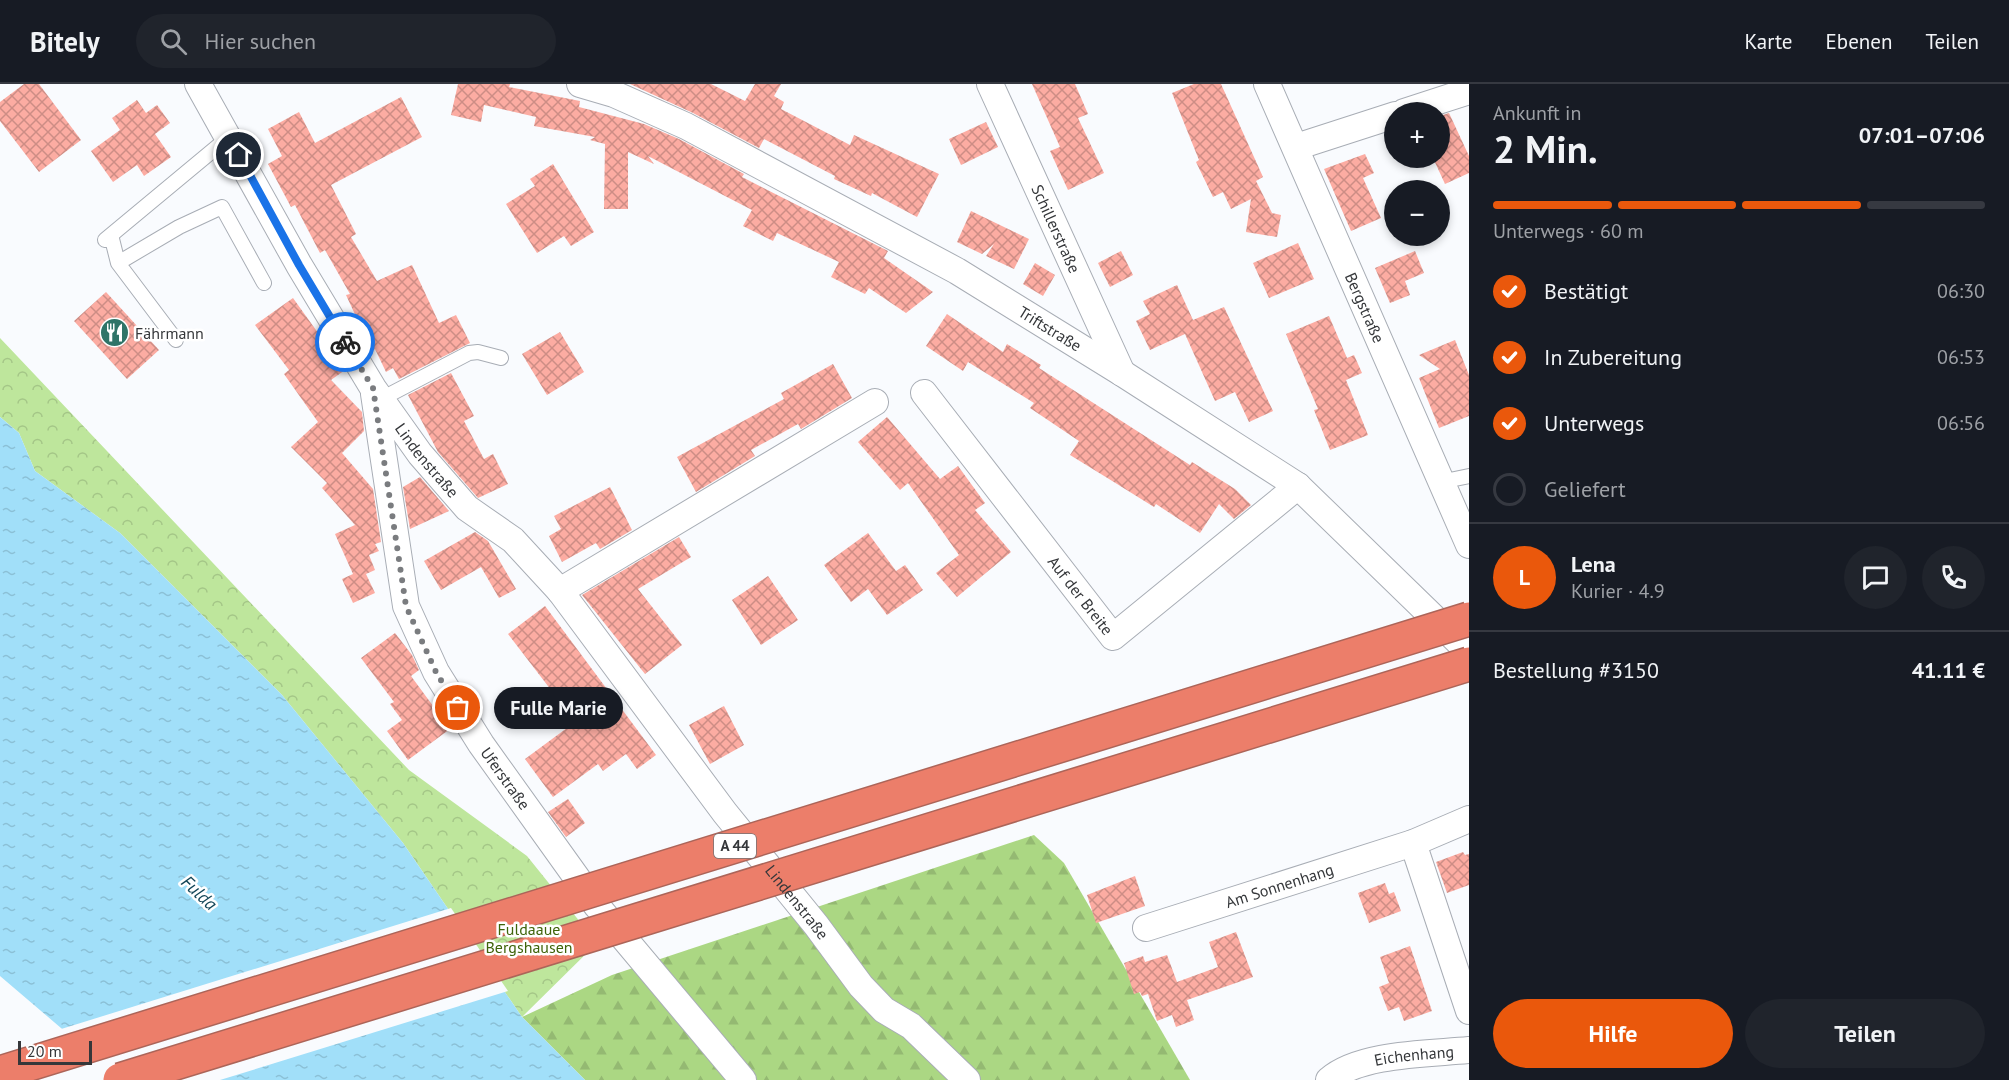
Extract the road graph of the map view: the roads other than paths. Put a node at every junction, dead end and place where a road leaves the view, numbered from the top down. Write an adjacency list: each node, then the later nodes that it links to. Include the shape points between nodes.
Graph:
1 (198, 84): 8 (street, Lindenstraße)
2 (580, 84): 14 (street, Triftstraße, via 614,94 697,131 957,271)
3 (990, 84): 14 (street, Schillerstraße)
4 (1267, 84): 9 (street, Bergstraße)
5 (1468, 94): 6 (street)
6 (1440, 102)
7 (1384, 119): 9 (street)
8 (229, 137): 10 (lane, via 108,238); 16 (street, Lindenstraße, via 299,265)
9 (1296, 147): 19 (street, Bergstraße)
10 (118, 262): 11 (lane, via 222,207); 12 (lane)
11 (264, 283)
12 (176, 340)
13 (501, 358): 16 (lane, via 469,353)
14 (1122, 373): 20 (street, Triftstraße)
15 (924, 393): 20 (street, Auf der Breite, via 1113,637)
16 (377, 394): 22 (street, Lindenstraße, via 420,454 467,508 513,540); 34 (street, Uferstraße, via 406,606 436,672 481,744 597,906)
17 (875, 402): 22 (street)
18 (1469, 476): 19 (lane)
19 (1440, 482): 21 (street, Bergstraße)
20 (1298, 486): 24 (street, Triftstraße)
21 (1466, 539)
22 (560, 591): 35 (street, Lindenstraße, via 725,813 861,986 884,1010 911,1026)
23 (1469, 611): 24 (street)
24 (1454, 621): 25 (street, Triftstraße); 32 (highway, A 44, bridge)
25 (1469, 652)
26 (1469, 664): 33 (highway, A 44, bridge)
27 (1469, 819): 28 (street, Am Sonnenhang)
28 (1413, 843): 29 (street, Am Sonnenhang); 30 (street)
29 (1146, 928)
30 (1469, 1011)
31 (1469, 1050): 36 (street, Eichenhang, via 1380,1059 1337,1073)
32 (0, 1073)
33 (120, 1080)
34 (743, 1080)
35 (967, 1080)
36 (1329, 1080)

